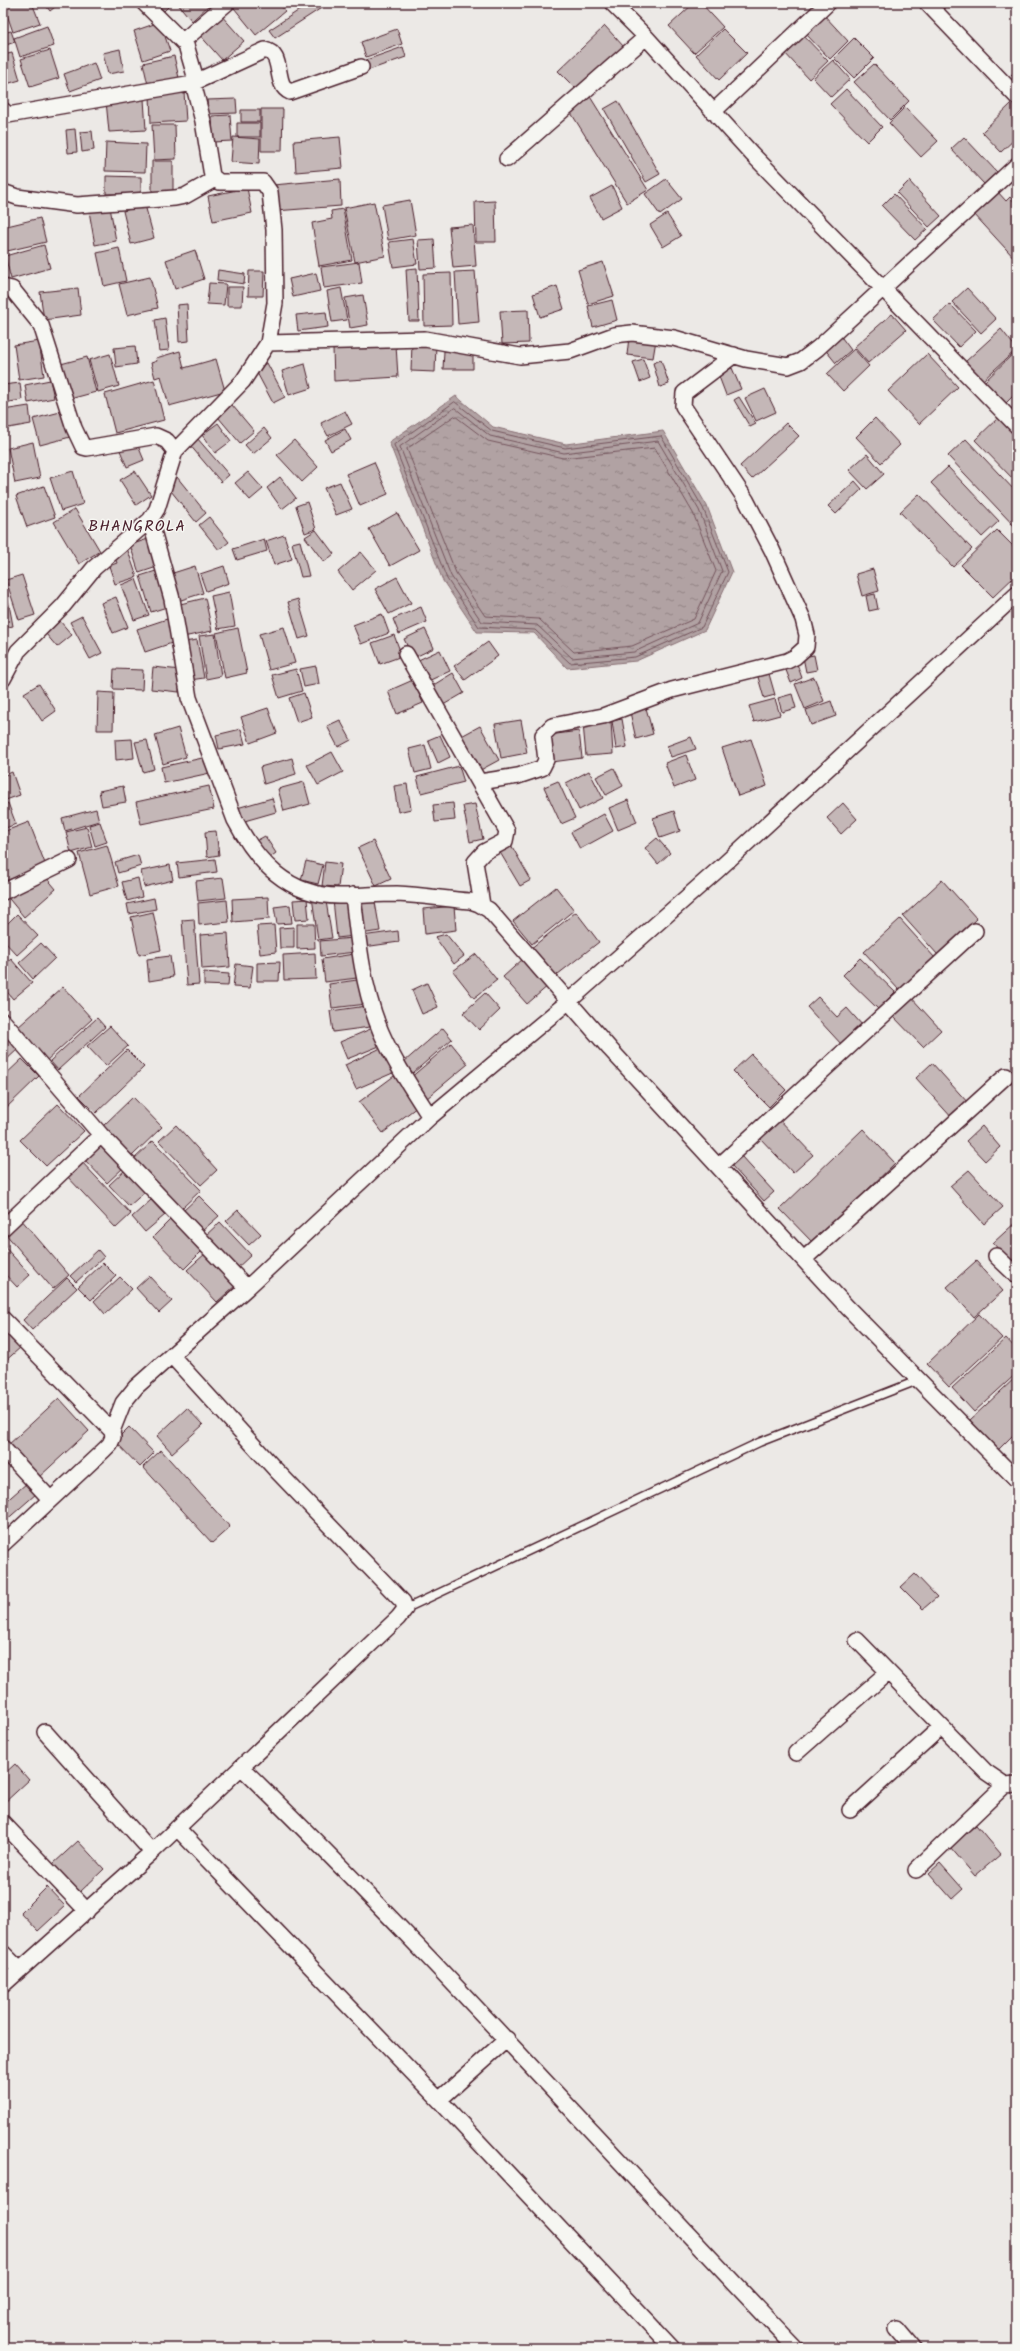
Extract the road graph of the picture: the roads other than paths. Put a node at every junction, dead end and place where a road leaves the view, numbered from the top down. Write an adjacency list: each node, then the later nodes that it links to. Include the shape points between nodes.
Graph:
1 (144, 3): 7 (street)
2 (227, 3): 7 (street)
3 (612, 3): 6 (street)
4 (828, 3): 12 (street)
5 (927, 3): 10 (street)
6 (646, 37): 12 (street); 13 (street)
7 (182, 41): 9 (street, via 195,76)
8 (361, 67): 9 (street, via 290,92 283,86 276,59 272,53 265,50)
9 (193, 83): 11 (street, via 8,115); 15 (street, via 203,121 210,172)
10 (1017, 97)
11 (3, 110)
12 (713, 112): 18 (street)
13 (507, 159)
14 (1017, 165): 18 (street)
15 (215, 179): 16 (street, via 185,196 176,198 88,205 17,197); 19 (street, via 219,182 257,180 263,182 269,190 274,214 275,303)
16 (3, 192)
17 (3, 287): 22 (street, via 12,289 41,325 74,428 83,447 156,436 167,441)
18 (882, 289): 20 (street, via 801,361 788,366); 21 (street)
19 (268, 343): 20 (street, via 418,339 520,356 570,350 614,335 632,333 674,338); 22 (street, via 243,380)
20 (734, 355): 27 (street, via 684,394 683,406 746,500 766,537 802,619 807,635 806,647 787,661 672,690 597,717 552,726 543,735 546,760 542,768 518,776)
21 (1017, 426)
22 (175, 451): 23 (street, via 157,509)
23 (150, 520): 26 (street, via 94,568 62,606 18,651); 30 (street, via 172,599 189,698 244,839 269,869 290,885 300,890 338,896)
24 (1017, 594): 33 (street, via 720,868)
25 (406, 654): 27 (street)
26 (3, 679)
27 (480, 782): 31 (street, via 507,831 505,841 484,852 476,862)
28 (69, 860): 29 (street)
29 (3, 892)
30 (353, 895): 31 (street, via 396,894 470,901); 36 (street, via 360,954 375,1015 397,1063)
31 (482, 905): 33 (street, via 498,918)
32 (976, 931): 38 (street)
33 (569, 1001): 36 (street); 38 (street, via 610,1050)
34 (3, 1021): 37 (street)
35 (1006, 1076): 41 (street)
36 (430, 1117): 43 (street)
37 (101, 1134): 39 (street); 43 (street)
38 (719, 1166): 41 (street)
39 (3, 1228)
40 (996, 1256): 42 (street)
41 (804, 1259): 46 (street)
42 (1017, 1276)
43 (247, 1288): 45 (street)
44 (3, 1319): 47 (street)
45 (172, 1356): 47 (street, via 128,1396); 52 (street, via 275,1469 403,1602)
46 (919, 1380): 49 (street); 52 (lane, via 760,1442)
47 (112, 1431): 50 (street, via 113,1437 104,1450)
48 (3, 1448): 50 (street)
49 (1017, 1480)
50 (50, 1500): 51 (street)
51 (3, 1544)
52 (405, 1609): 58 (street)
53 (857, 1640): 54 (street)
54 (888, 1672): 55 (street); 57 (street)
55 (942, 1727): 59 (street, via 986,1772); 60 (street)
56 (45, 1732): 63 (street)
57 (796, 1753)
58 (241, 1767): 62 (street); 69 (street, via 341,1865)
59 (1011, 1785): 64 (street)
60 (850, 1810)
61 (3, 1823): 65 (street)
62 (177, 1828): 63 (street); 70 (street)
63 (152, 1852): 65 (street)
64 (916, 1870)
65 (87, 1911): 67 (street)
66 (3, 1952): 67 (street)
67 (20, 1970): 68 (street)
68 (3, 1985)
69 (507, 2039): 70 (street); 73 (street, via 710,2259)
70 (439, 2100): 72 (street)
71 (896, 2329): 74 (street)
72 (672, 2348)
73 (796, 2348)
74 (913, 2348)

